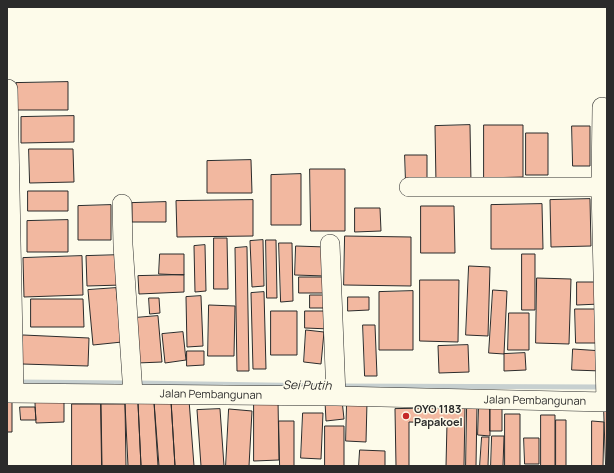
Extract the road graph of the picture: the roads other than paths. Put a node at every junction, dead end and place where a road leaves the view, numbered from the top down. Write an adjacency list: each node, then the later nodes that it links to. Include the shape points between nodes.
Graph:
1 (8, 89): 7 (street)
2 (602, 107): 4 (street)
3 (409, 187): 4 (street)
4 (601, 187): 10 (street)
5 (122, 204): 8 (street)
6 (330, 244): 9 (street)
7 (12, 388): 8 (street, Jalan Pembangunan)
8 (132, 388): 9 (street, Jalan Pembangunan)
9 (336, 390): 10 (street, Jalan Pembangunan)
10 (606, 395)

